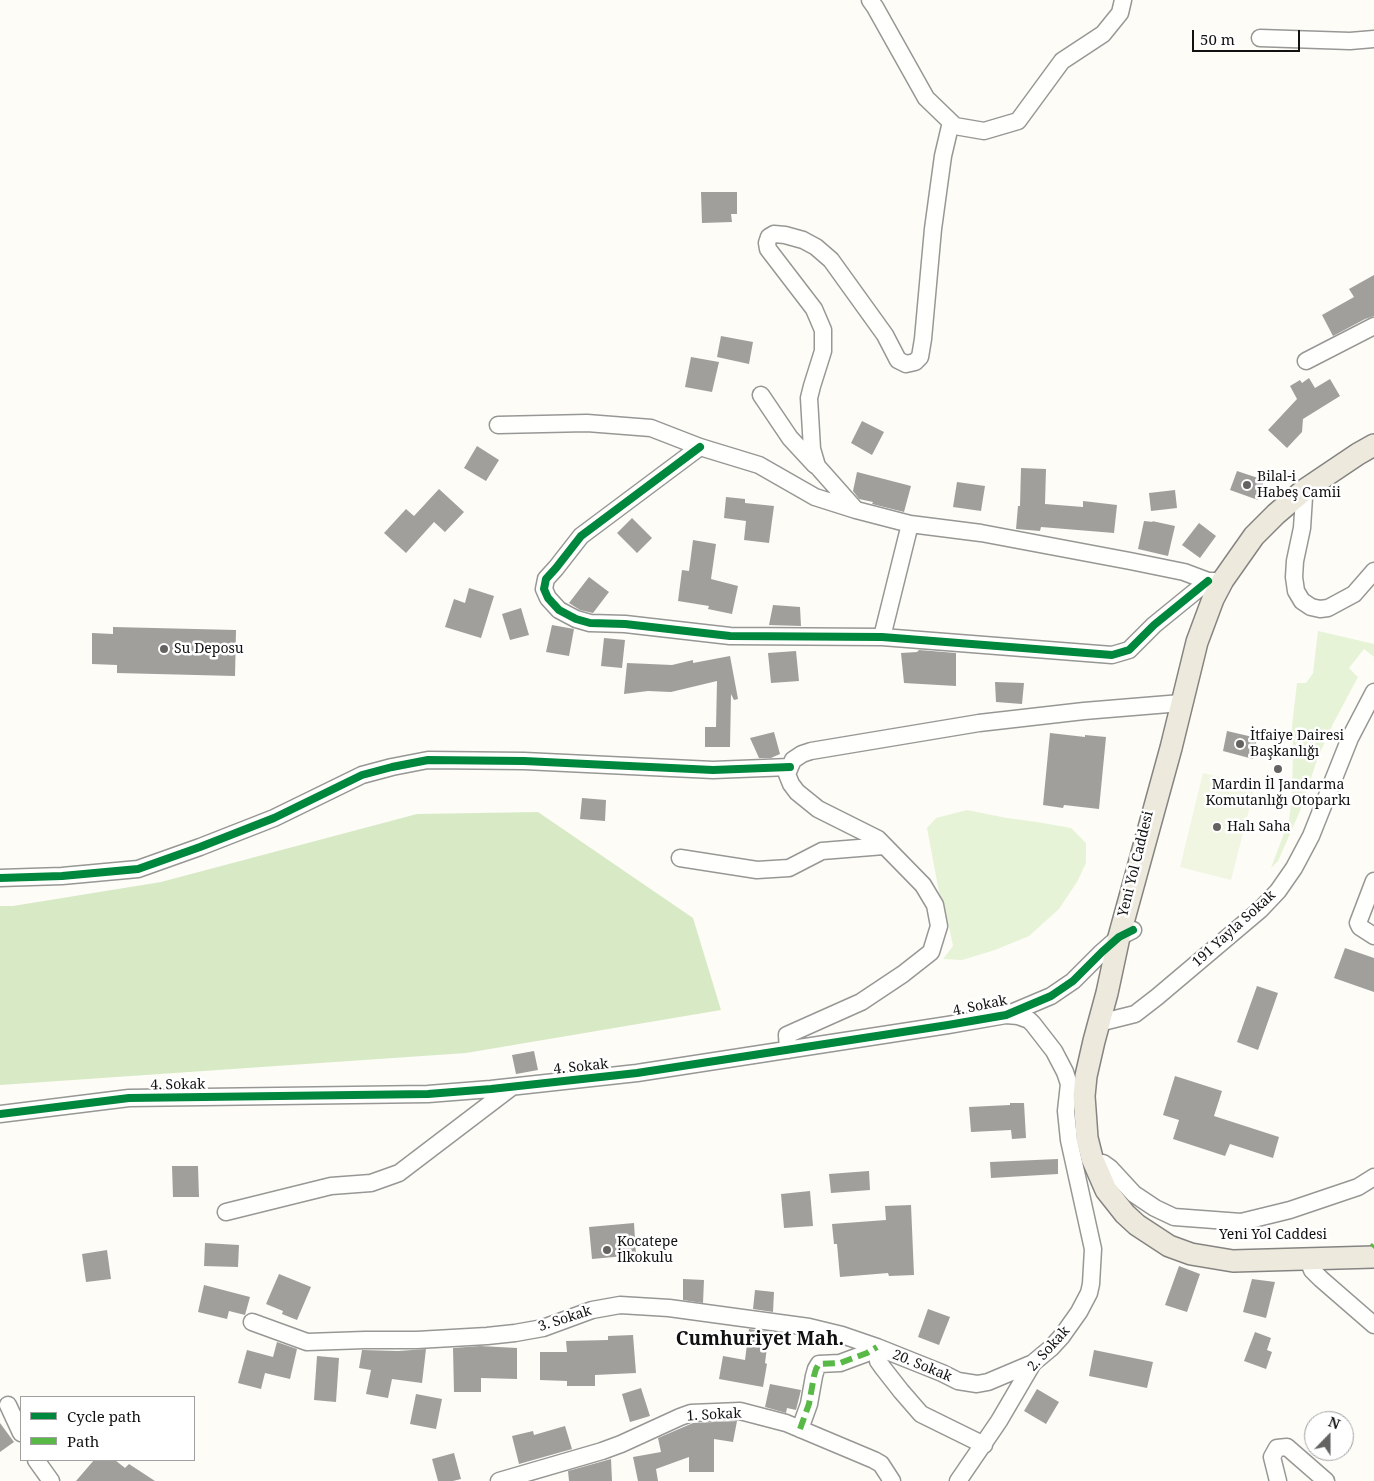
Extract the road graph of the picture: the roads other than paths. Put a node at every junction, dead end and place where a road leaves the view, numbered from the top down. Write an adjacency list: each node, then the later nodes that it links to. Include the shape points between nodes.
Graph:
1 (870, 0): 5 (street, via 926,98)
2 (1123, 0): 5 (street, via 1120,14 1103,34 1062,61 1018,121 984,131 955,126)
3 (1260, 38): 4 (street)
4 (1374, 39)
5 (951, 122): 13 (street, via 933,229 923,339 920,357 915,362 906,364 898,360 831,260 816,247 786,235 769,237 768,249 814,309 823,330 823,351 809,398 812,449)
6 (1374, 326): 7 (street)
7 (1306, 361)
8 (761, 395): 13 (street, via 790,438)
9 (498, 425): 11 (street, via 588,424 651,428)
10 (1374, 445): 18 (main road, Yeni Yol Caddesi, via 1304,491 1276,514)
11 (700, 447): 15 (street, via 759,465 815,497); 19 (street, via 581,536 546,579 544,589 559,610 590,623 730,636)
12 (1374, 455): 14 (main road, Yeni Yol Caddesi, via 1328,486)
13 (817, 466): 15 (street)
14 (1304, 497): 17 (street, via 1294,577 1296,591 1302,601 1311,607 1328,608 1354,594); 27 (main road, Yeni Yol Caddesi, via 1268,532 1239,573 1214,623)
15 (856, 510): 16 (street)
16 (910, 524): 18 (street, via 981,533 1184,572); 19 (street)
17 (1374, 570)
18 (1215, 581): 19 (street, via 1154,624 1129,650 1112,655); 21 (main road, Yeni Yol Caddesi)
19 (882, 637)
20 (1374, 692): 30 (street, 191 Yayla Sokak, via 1350,738 1311,836 1278,891 1157,998 1135,1014)
21 (1181, 703): 22 (street, via 979,722 810,751 793,760); 27 (main road, Yeni Yol Caddesi)
22 (790, 767): 23 (street, via 787,774 797,792 818,809 878,839); 25 (street, via 712,770 428,760 362,775 274,818 138,868)
23 (884, 846): 24 (street, via 822,851 789,868 757,870); 31 (street, via 923,885 935,905 939,926 931,952 861,1002 787,1034)
24 (680, 858)
25 (0, 878)
26 (1374, 880): 28 (street, via 1358,923)
27 (1126, 933): 29 (street, 4. Sokak, via 1067,986); 30 (main road, Yeni Yol Caddesi, via 1119,983); 33 (main road, Yeni Yol Caddesi)
28 (1374, 936)
29 (1006, 1015): 31 (street, 4. Sokak); 33 (street, 2. Sokak, via 1018,1016 1033,1024)
30 (1107, 1021): 33 (main road, Yeni Yol Caddesi, via 1094,1075)
31 (788, 1050): 32 (street, 4. Sokak, via 637,1073)
32 (513, 1087): 34 (street, 4. Sokak, via 428,1094 130,1098); 37 (street, via 399,1173 372,1183 331,1186)
33 (1081, 1092): 35 (main road, Yeni Yol Caddesi); 39 (main road, Yeni Yol Caddesi, via 1087,1138 1099,1175 1115,1202 1143,1229 1169,1246 1191,1254 1234,1261); 43 (street, 2. Sokak, via 1066,1110 1069,1140 1093,1249 1091,1284 1079,1312 1062,1336)
34 (0, 1114)
35 (1103, 1163): 36 (street, via 1134,1194 1174,1217 1241,1222 1290,1210 1358,1187); 38 (main road, Yeni Yol Caddesi, via 1120,1194 1136,1212 1174,1237 1198,1245 1245,1249)
36 (1374, 1177)
37 (226, 1212)
38 (1373, 1249): 39 (main road, Yeni Yol Caddesi)
39 (1308, 1260): 41 (street, via 1320,1280)
40 (252, 1322): 42 (street, 3. Sokak, via 307,1342 417,1340 515,1333 620,1305 669,1308 809,1327)
41 (1374, 1325)
42 (877, 1347): 43 (street, 20. Sokak, via 958,1381 977,1384); 45 (street, 20. Sokak, via 840,1364 819,1364); 47 (street, via 878,1361 921,1414)
43 (1033, 1363): 47 (street, 2. Sokak)
44 (8, 1405): 46 (street)
45 (800, 1429): 50 (street, 1. Sokak, via 740,1411 691,1413 602,1451); 51 (street, 1. Sokak, via 881,1464)
46 (20, 1431)
47 (984, 1445): 52 (street, 2. Sokak)
48 (37, 1461): 49 (street)
49 (51, 1481)
50 (499, 1481)
51 (892, 1481)
52 (958, 1481)
53 (1278, 1481): 54 (street, via 1272,1458 1276,1448 1287,1447)
54 (1326, 1481)

